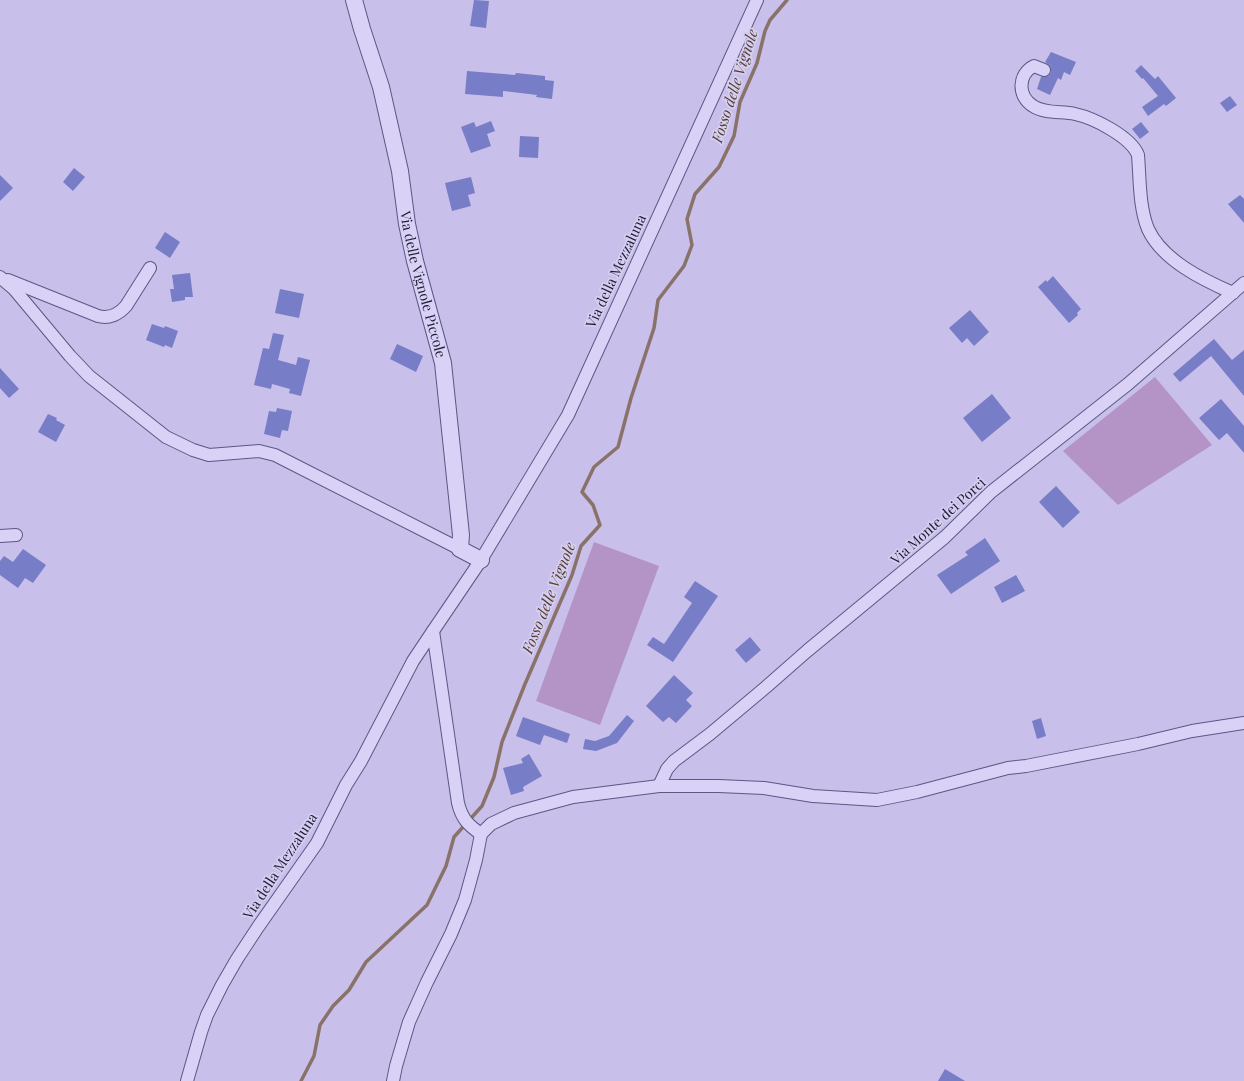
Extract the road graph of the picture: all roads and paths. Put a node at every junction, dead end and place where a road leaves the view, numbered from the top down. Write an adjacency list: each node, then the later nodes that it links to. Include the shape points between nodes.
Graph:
1 (354, 0): 10 (street, Via delle Vignole Piccole, via 381,87 400,171 415,261 444,363 461,535)
2 (757, 0): 11 (street, Via della Mezzaluna, via 568,416)
3 (1044, 70): 7 (street, via 1034,66 1024,75 1021,88 1026,100 1041,110 1088,118 1130,142 1138,156 1142,206 1153,238 1179,264)
4 (150, 268): 5 (street, via 121,312 105,317)
5 (0, 277): 10 (street, via 14,289 83,370 166,437 202,454 259,451 275,455)
6 (1244, 283): 7 (street, Via Monte dei Porci)
7 (1233, 293): 14 (street, Via Monte dei Porci, via 1128,384 991,492 945,536 766,688 674,761)
8 (16, 535): 9 (street)
9 (0, 536)
10 (460, 549): 11 (street)
11 (485, 554): 12 (street, Via della Mezzaluna)
12 (433, 631): 15 (street, via 458,803 469,827); 16 (street, Via della Mezzaluna, via 413,661 317,843 258,927 222,985 207,1015)
13 (1244, 723): 14 (street, via 1008,768 877,800 813,796 764,788)
14 (659, 786): 15 (street, via 573,797 514,813 491,824)
15 (481, 834): 17 (street, via 465,900 409,1022)
16 (188, 1081)
17 (393, 1081)

